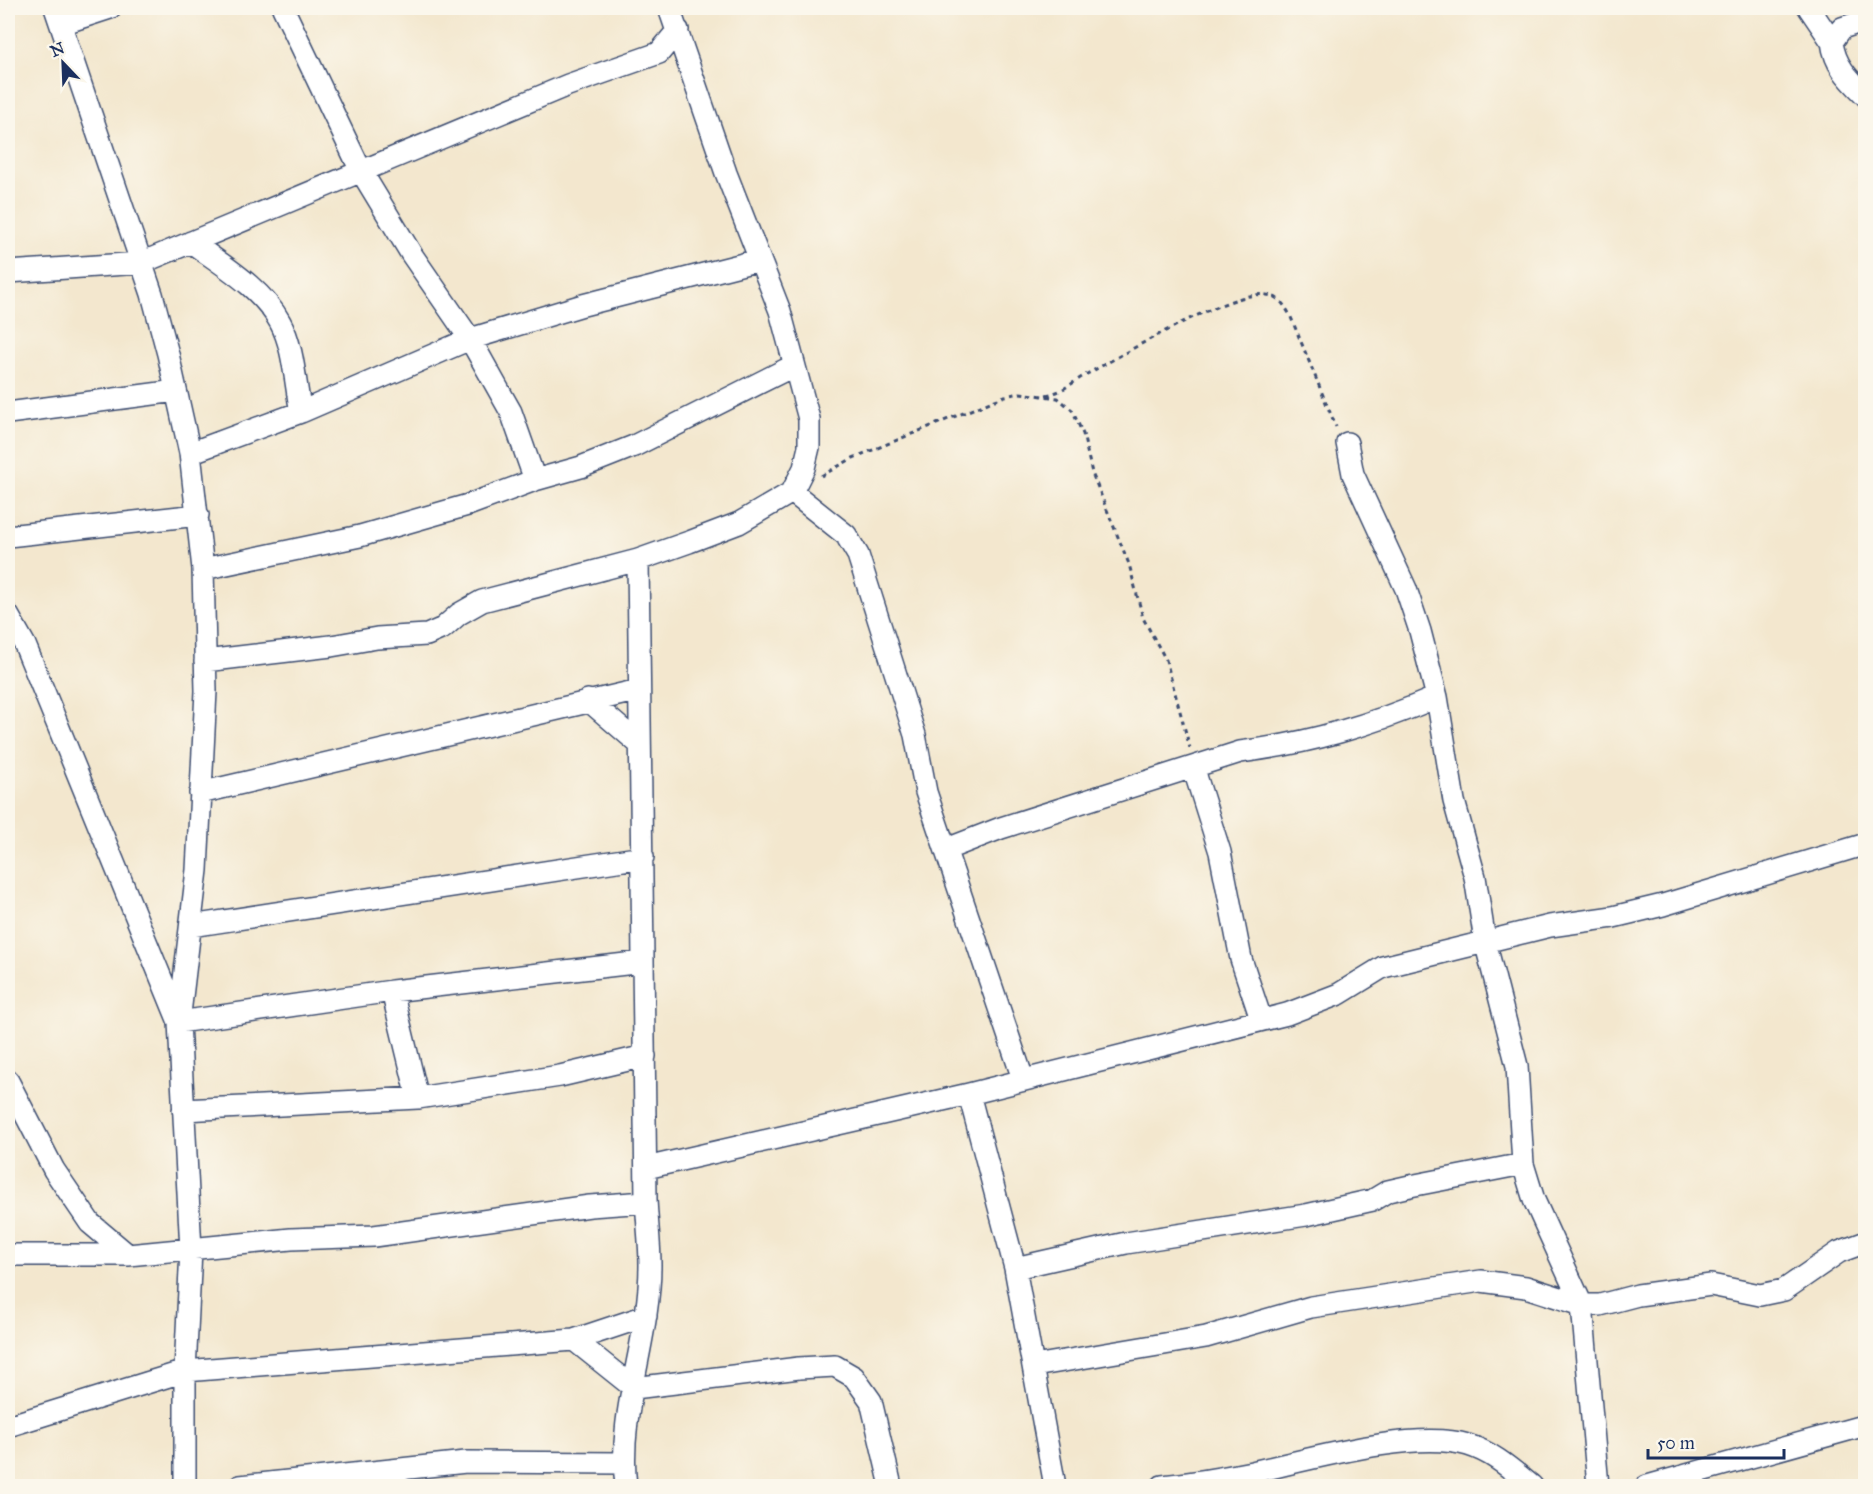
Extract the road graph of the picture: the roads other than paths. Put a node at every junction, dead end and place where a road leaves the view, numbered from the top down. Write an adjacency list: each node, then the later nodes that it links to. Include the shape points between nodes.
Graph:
1 (110, 8): 5 (street)
2 (283, 8): 12 (street)
3 (669, 8): 7 (street)
4 (1809, 8): 8 (street)
5 (58, 16): 15 (street)
6 (1866, 20): 8 (street, via 1842,28)
7 (678, 30): 9 (street); 10 (street)
8 (1832, 42): 11 (street, via 1842,72)
9 (659, 53): 10 (street); 12 (street, via 568,85)
10 (690, 67): 14 (street)
11 (1866, 96)
12 (361, 171): 13 (street); 17 (street)
13 (191, 242): 15 (street); 20 (street, via 243,280 269,305 281,324)
14 (759, 260): 17 (street, via 583,305); 18 (street, via 780,311)
15 (141, 263): 16 (street); 19 (street)
16 (8, 272)
17 (470, 339): 20 (street); 25 (street, via 511,412)
18 (793, 366): 24 (street, via 808,419); 25 (street, via 634,446)
19 (176, 391): 21 (street); 23 (street)
20 (301, 412): 23 (street)
21 (8, 413)
22 (1347, 443): 35 (street, via 1353,474 1409,599)
23 (190, 453): 28 (street)
24 (807, 475): 26 (street); 27 (street)
25 (534, 480): 31 (street, via 468,505 360,536)
26 (792, 492): 27 (street); 30 (street, via 739,523)
27 (823, 514): 41 (street, via 846,535 858,555 915,735 926,792)
28 (198, 515): 29 (street); 31 (street)
29 (8, 536)
30 (638, 560): 33 (street, via 482,601 427,635); 34 (street)
31 (203, 569): 33 (street)
32 (8, 615): 48 (street, via 25,645)
33 (205, 661): 39 (street)
34 (639, 690): 36 (street); 37 (street)
35 (1437, 697): 38 (street, via 1347,730 1280,748 1240,752); 44 (street, via 1454,801 1475,877)
36 (588, 700): 37 (street); 39 (street)
37 (638, 743): 42 (street)
38 (1197, 766): 41 (street, via 1000,828); 47 (street, via 1196,776 1220,852 1241,959)
39 (200, 793): 43 (street)
40 (1866, 844): 44 (street, via 1663,905)
41 (947, 849): 50 (street)
42 (643, 857): 43 (street); 45 (street)
43 (191, 926): 48 (street)
44 (1485, 941): 47 (street, via 1383,967 1339,994 1287,1014); 55 (street, via 1518,1066)
45 (643, 962): 46 (street); 49 (street)
46 (392, 991): 48 (street); 53 (street)
47 (1261, 1019): 50 (street)
48 (178, 1022): 54 (street)
49 (645, 1056): 53 (street, via 560,1076); 56 (street)
50 (1023, 1079): 52 (street)
51 (8, 1081): 61 (street, via 54,1170 90,1223)
52 (969, 1094): 56 (street); 62 (street)
53 (418, 1098): 54 (street)
54 (183, 1110): 59 (street)
55 (1523, 1164): 62 (street, via 1388,1191 1373,1200 1306,1215 1126,1243); 63 (street, via 1534,1200)
56 (646, 1168): 57 (street)
57 (646, 1202): 59 (street, via 374,1236 291,1239); 64 (street, via 650,1266)
58 (1866, 1242): 63 (street, via 1839,1252 1774,1294 1711,1285)
59 (191, 1250): 61 (street); 67 (street)
60 (8, 1255): 61 (street)
61 (129, 1255)
62 (1016, 1268): 66 (street)
63 (1582, 1305): 66 (street, via 1526,1287 1481,1281 1311,1307 1206,1337); 79 (street)
64 (646, 1316): 65 (street); 68 (street)
65 (574, 1340): 67 (street); 68 (street)
66 (1034, 1366): 76 (street)
67 (186, 1371): 70 (street); 72 (street)
68 (634, 1388): 71 (street); 75 (street, via 835,1366 854,1377 871,1401)
69 (1866, 1425): 80 (street)
70 (8, 1426)
71 (623, 1463): 73 (street, via 466,1462); 74 (street)
72 (185, 1486)
73 (240, 1486)
74 (626, 1486)
75 (891, 1486)
76 (1055, 1486)
77 (1162, 1486): 78 (street, via 1375,1446 1434,1441 1467,1445 1499,1459)
78 (1532, 1486)
79 (1598, 1486)
80 (1647, 1486)

